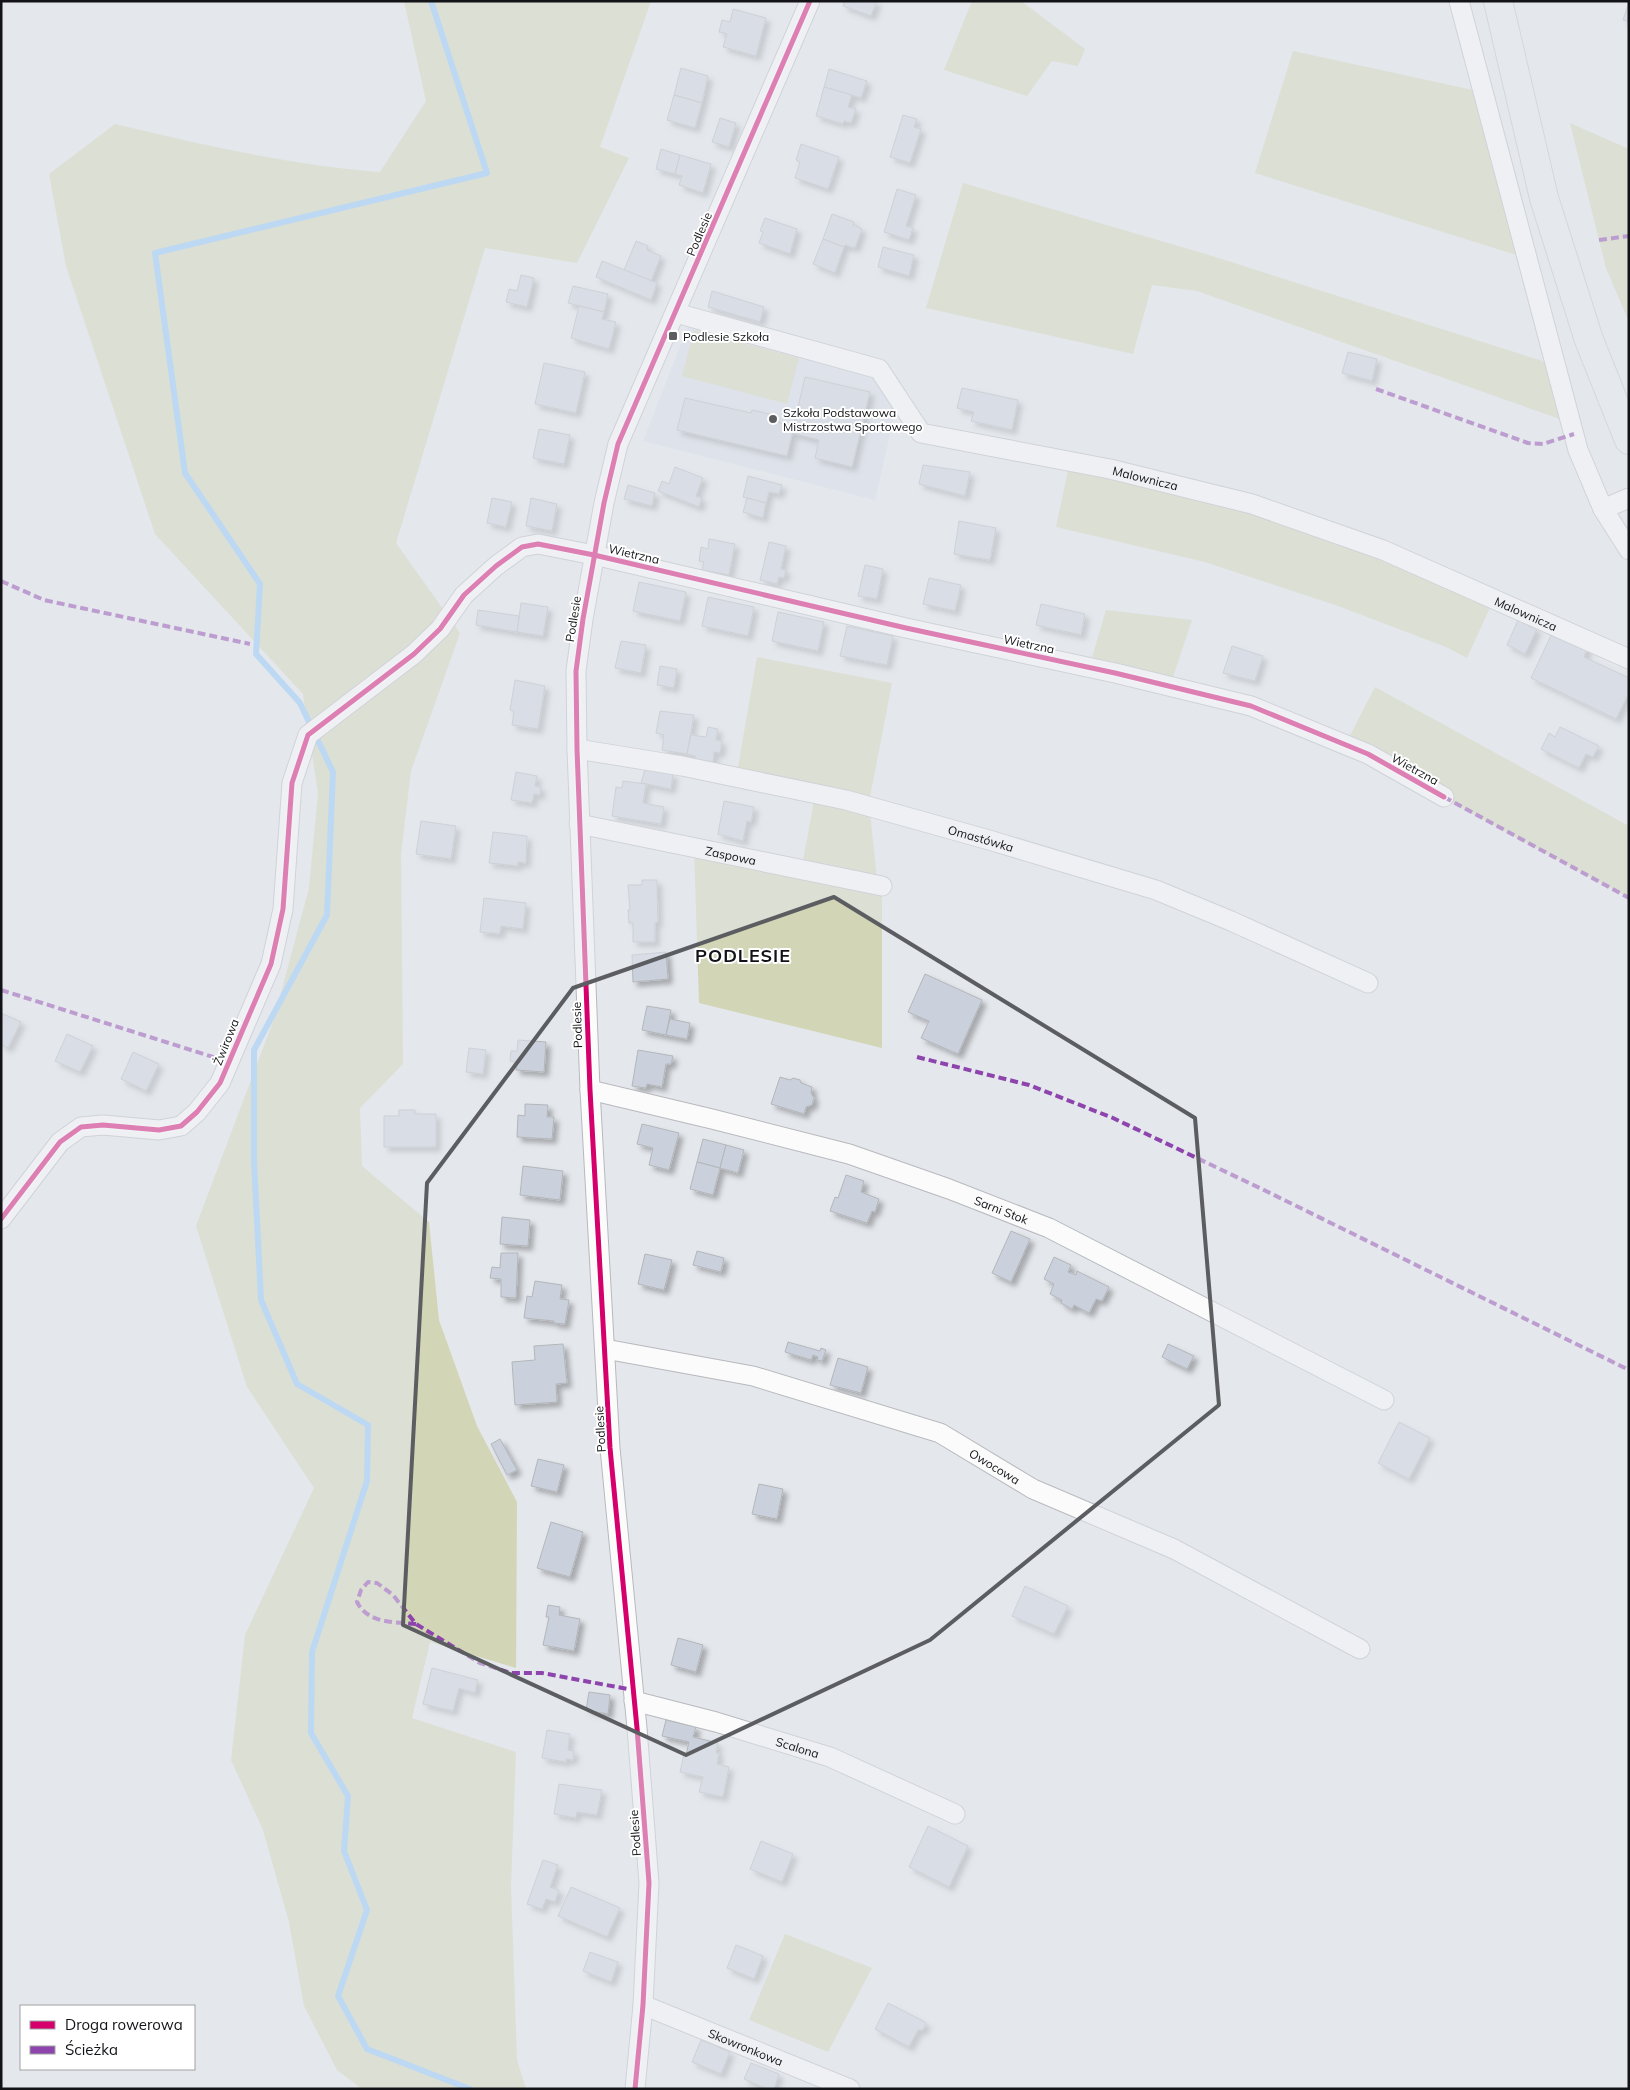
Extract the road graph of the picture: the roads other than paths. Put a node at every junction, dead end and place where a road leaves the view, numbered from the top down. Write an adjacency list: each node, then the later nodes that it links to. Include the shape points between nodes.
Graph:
1 (810, 1): 4 (street, Podlesie)
2 (1458, 1): 7 (street, via 1576,442)
3 (1498, 1): 5 (main road, via 1544,198 1589,340)
4 (676, 313): 9 (street, Podlesie, via 618,444); 10 (street, Malownicza, via 879,369 921,433 1110,469 1252,504 1384,550)
5 (1629, 440)
6 (1629, 498): 7 (street)
7 (1603, 509): 8 (street)
8 (1629, 550)
9 (594, 555): 11 (street, Wietrzna, via 538,544 522,547 464,595 440,629 414,654); 12 (street, Podlesie, via 576,671); 13 (street, Wietrzna, via 1250,706 1368,754)
10 (1629, 659)
11 (315, 729): 18 (street, Żwirowa, via 292,783 283,909 271,964 220,1083 181,1126 159,1130 103,1125 81,1127 60,1142)
12 (577, 748): 14 (street, Podlesie); 16 (street, Omastówka, via 846,800 1017,848 1156,890)
13 (1444, 797)
14 (579, 824): 15 (street, Zaspowa); 17 (street, Podlesie)
15 (882, 886)
16 (1368, 983)
17 (590, 1090): 19 (street, Podlesie); 20 (street, Sarni Stok, via 849,1154 1049,1228)
18 (1, 1219)
19 (605, 1350): 21 (street, Owocowa, via 753,1376 940,1432 1033,1489 1174,1549); 22 (street, Podlesie, via 610,1448)
20 (1384, 1400)
21 (1360, 1649)
22 (634, 1701): 23 (street, Scalona, via 830,1757); 24 (street, Podlesie, via 649,1883)
23 (955, 1814)
24 (643, 2004): 25 (street, Podlesie); 26 (street, Skowronkowa)
25 (635, 2089)
26 (850, 2089)

